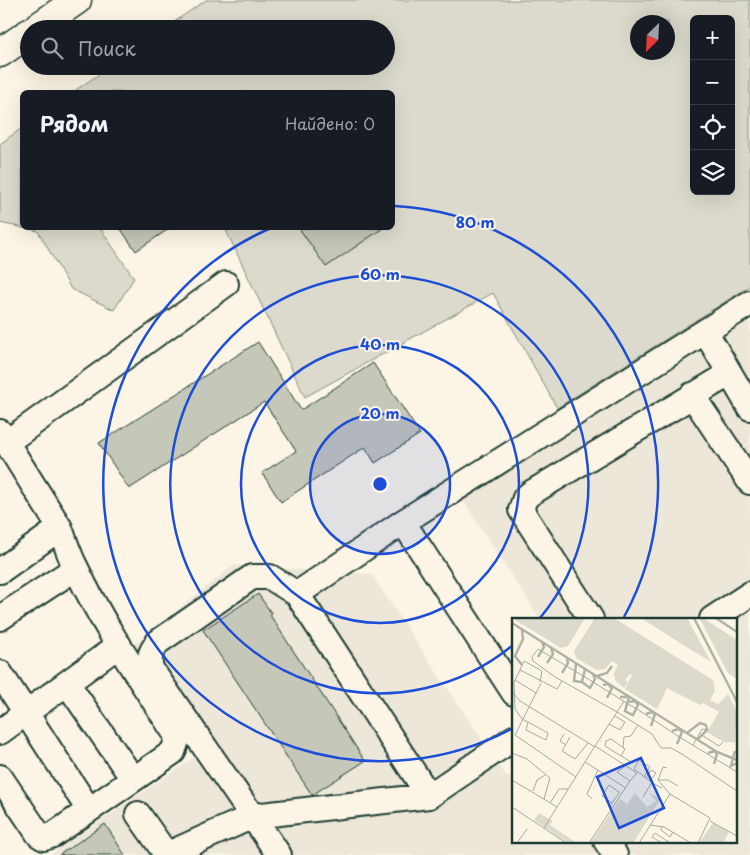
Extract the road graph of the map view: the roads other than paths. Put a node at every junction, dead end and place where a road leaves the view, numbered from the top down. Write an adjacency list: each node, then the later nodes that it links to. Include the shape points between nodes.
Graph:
1 (78, 0): 2 (main road)
2 (49, 20)
3 (20, 39): 4 (main road)
4 (0, 53)
5 (226, 284): 11 (lane)
6 (750, 303): 7 (lane)
7 (705, 331): 8 (lane); 13 (lane)
8 (729, 374): 9 (lane); 10 (lane)
9 (692, 395): 12 (lane); 21 (lane, via 525,498 521,510)
10 (750, 408)
11 (6, 451): 14 (lane)
12 (750, 482)
13 (403, 522): 17 (lane); 27 (lane)
14 (60, 528): 15 (lane); 16 (lane)
15 (76, 568): 19 (lane); 20 (lane)
16 (0, 571)
17 (297, 594): 24 (lane, via 270,577 252,577 158,642); 33 (lane)
18 (750, 594): 22 (lane)
19 (100, 611): 23 (lane); 24 (lane, via 125,628)
20 (0, 618)
21 (590, 618)
22 (714, 618)
23 (119, 645): 26 (lane); 32 (lane, via 177,740 173,752)
24 (150, 656): 36 (lane, via 151,669)
25 (0, 674): 28 (lane)
26 (67, 683): 28 (lane); 32 (lane)
27 (512, 690)
28 (25, 712): 29 (lane); 34 (lane)
29 (0, 732)
30 (512, 739): 33 (lane)
31 (0, 777): 34 (lane, via 39,836 44,838)
32 (133, 780): 34 (lane)
33 (429, 796): 36 (lane)
34 (89, 810)
35 (138, 814): 38 (lane)
36 (253, 816): 38 (lane); 39 (lane)
37 (607, 842): 40 (lane)
38 (166, 855)
39 (279, 855)
40 (615, 855)

